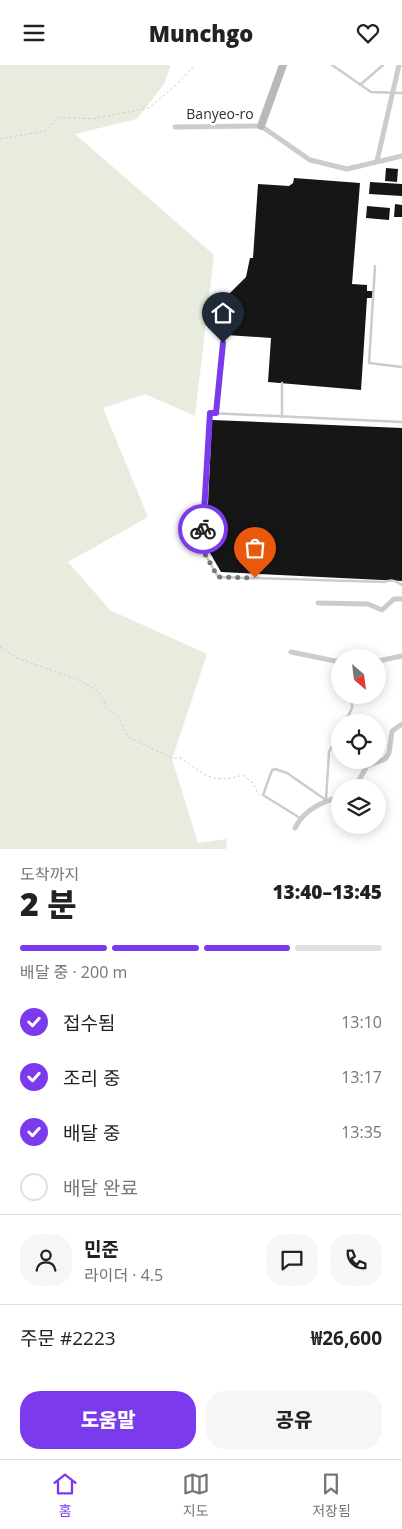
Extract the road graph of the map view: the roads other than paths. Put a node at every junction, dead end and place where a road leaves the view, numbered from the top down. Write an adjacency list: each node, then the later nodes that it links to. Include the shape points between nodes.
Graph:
1 (282, 65): 8 (street, Banyeo-ro)
2 (332, 65): 5 (lane)
3 (383, 65): 5 (lane)
4 (399, 65): 6 (street)
5 (360, 85): 6 (lane, via 374,93)
6 (393, 92): 7 (lane); 11 (street)
7 (402, 93)
8 (261, 126): 9 (street, Banyeo-ro); 11 (street, via 310,160 347,169)
9 (174, 127)
10 (402, 156): 11 (street)
11 (377, 161)
12 (375, 266): 14 (lane, via 369,363)
13 (223, 343): 16 (lane)
14 (402, 367)
15 (282, 383): 17 (lane)
16 (216, 413): 17 (lane); 19 (lane, via 210,413 202,549 218,577 390,580)
17 (282, 417): 18 (lane)
18 (402, 422)
19 (402, 585)
20 (402, 599): 21 (street, via 394,599 382,610 368,604)
21 (318, 603)
22 (291, 651): 24 (street)
23 (402, 657): 25 (street)
24 (331, 660)
25 (386, 660)
26 (402, 724): 28 (street, via 392,731 386,759 367,766)
27 (331, 747): 30 (lane, via 328,752)
28 (360, 779)
29 (331, 800): 30 (street)
30 (326, 801): 31 (street); 31 (lane, via 287,773 272,770 263,791 266,797)
31 (300, 818): 32 (street)
32 (296, 829)

